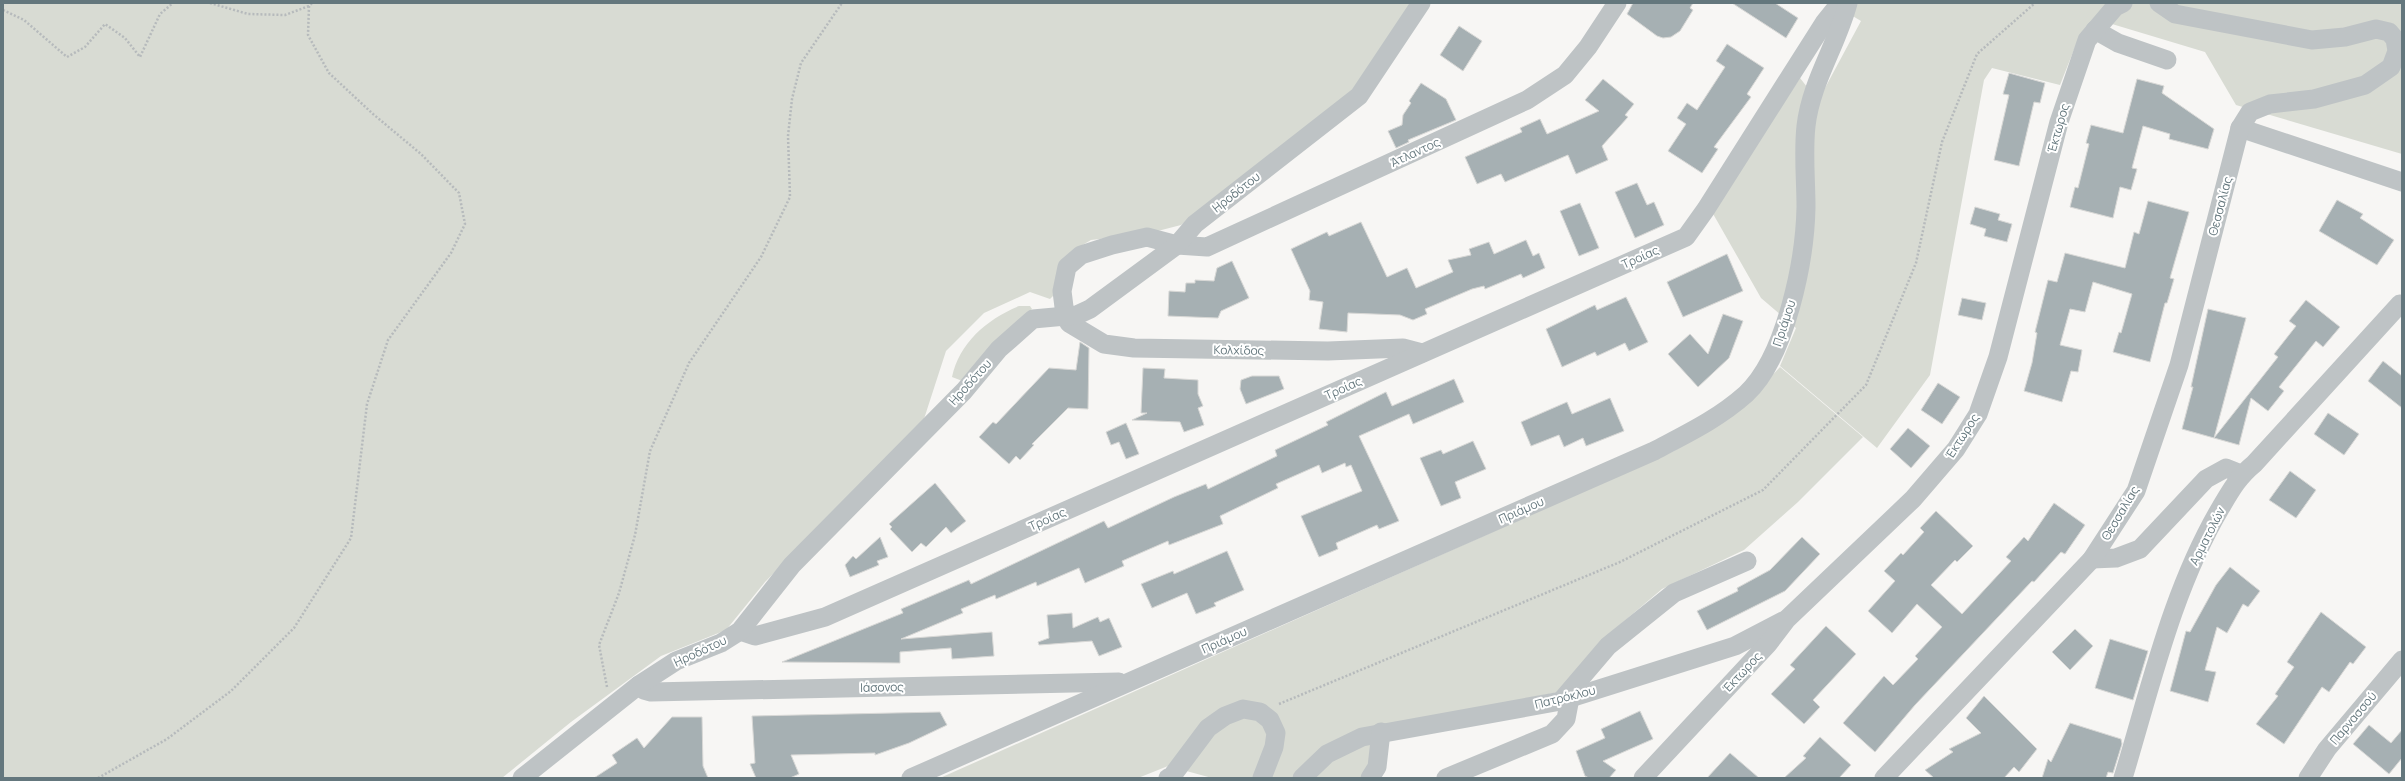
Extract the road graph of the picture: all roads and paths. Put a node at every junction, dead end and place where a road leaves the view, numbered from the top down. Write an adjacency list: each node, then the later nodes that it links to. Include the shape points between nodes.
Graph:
1 (173, 3): 12 (path, via 160,14 140,57 125,38 105,24 85,47 68,58 24,20)
2 (210, 3): 11 (path, via 248,14 285,15)
3 (312, 3): 11 (path)
4 (842, 3): 30 (path, via 801,63 792,99 788,136 790,197 762,257 688,363 650,451 635,535 619,593 598,645 607,692)
5 (1421, 3): 17 (street, Ηροδότου, via 1359,96 1195,224)
6 (1617, 3): 17 (street, Άτλαντος, via 1588,47 1565,75 1527,100 1207,247)
7 (1840, 3): 20 (street, Τροίας, via 1824,23 1686,237)
8 (1848, 3): 27 (street, Πριάμου, via 1843,23 1818,77 1806,125 1804,241 1792,304 1770,364 1747,393 1716,418 1654,451)
9 (2123, 3): 13 (street, Έκτωρος, via 2115,7)
10 (2159, 3): 15 (street, Θεσσαλίας, via 2175,14 2312,40 2345,37 2376,29 2389,32 2395,39 2397,51 2391,67 2365,85 2314,99 2270,104 2250,112)
11 (309, 6): 32 (path, via 308,35 329,73 421,154 459,193 465,224 451,254 388,340 367,404 352,538 294,628 231,691 167,739)
12 (3, 10)
13 (2095, 30): 14 (street, via 2118,43); 24 (street, Έκτωρος, via 2086,40 2059,122 1998,357 1978,414 1956,450 1913,499)
14 (2167, 60)
15 (2240, 128): 16 (street); 22 (street, Θεσσαλίας, via 2179,365 2136,491)
16 (2402, 182)
17 (1177, 245): 19 (street, Ηροδότου, via 1090,309); 19 (street, Άτλαντος, via 1147,237 1082,255 1067,267 1062,291)
18 (2400, 304): 21 (street, Αρματολών, via 2254,464)
19 (1065, 316): 20 (street, Κολχίδος, via 1069,322 1104,344 1134,348 1328,351 1403,348); 25 (street, Ηροδότου, via 1033,319 999,349 964,390 792,565)
20 (1422, 354): 25 (street, Τροίας, via 826,617 755,636)
21 (2241, 474): 22 (street, via 2226,468 2206,479 2140,550 2116,558); 42 (street, Αρματολών, via 2213,521 2182,584)
22 (2092, 559): 41 (street, Θεσσαλίας)
23 (1747, 560): 29 (street, via 1674,593 1608,646)
24 (1787, 619): 29 (street, Πατρόκλου, via 1735,646); 40 (street, Έκτωρος, via 1768,644)
25 (740, 631): 28 (street, Ηροδότου, via 721,643 676,661)
26 (2402, 660): 43 (street, Παρνασσού, via 2327,749)
27 (1127, 682): 28 (street, Ιάσονος, via 651,692); 34 (street, Πριάμου)
28 (639, 685): 30 (street, Ηροδότου)
29 (1566, 699): 31 (street, Πατρόκλου); 39 (street, via 1566,719 1552,734)
30 (614, 704): 33 (street, Ηροδότου)
31 (1381, 732): 37 (street, Πατρόκλου, via 1362,737 1327,754); 38 (street, via 1381,750 1377,767)
32 (98, 778)
33 (522, 778)
34 (910, 778)
35 (1168, 778): 36 (street, via 1208,728 1225,716 1243,709 1260,712 1270,720 1276,733)
36 (1262, 778)
37 (1302, 778)
38 (1370, 778)
39 (1446, 778)
40 (1643, 778)
41 (1884, 778)
42 (2123, 778)
43 (2308, 778)

